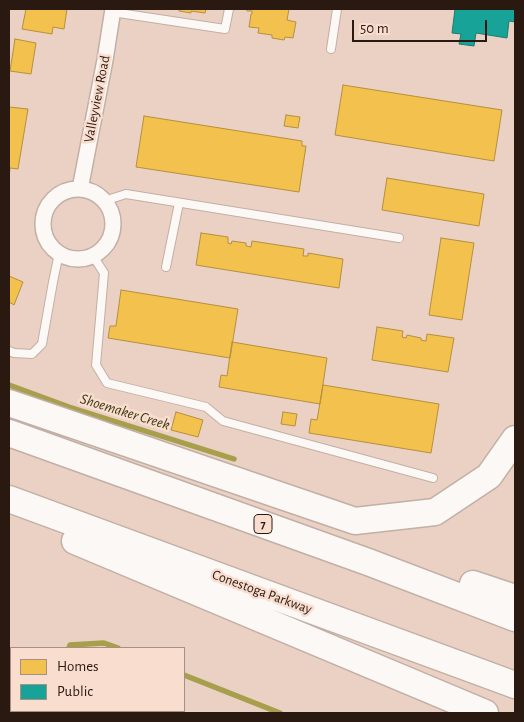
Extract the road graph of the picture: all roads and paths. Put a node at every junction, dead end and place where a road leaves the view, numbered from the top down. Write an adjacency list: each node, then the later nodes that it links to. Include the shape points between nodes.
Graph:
1 (229, 9): 3 (lane, via 225,29)
2 (337, 9): 4 (lane)
3 (112, 11): 5 (street, Valleyview Road)
4 (331, 49)
5 (80, 189): 6 (street); 9 (street, via 59,195 45,213 45,235)
6 (104, 201): 7 (lane, via 126,194); 10 (street, via 113,220 112,231 109,241)
7 (179, 202): 8 (lane); 11 (lane)
8 (400, 238)
9 (59, 253): 10 (street, via 70,258); 12 (lane, via 42,344 32,354)
10 (93, 256): 16 (lane, via 104,273 96,365 107,383 206,407 223,421)
11 (166, 267)
12 (9, 351)
13 (9, 403): 15 (highway, via 355,521 435,512 489,476)
14 (9, 433): 18 (highway, 7)
15 (515, 439)
16 (433, 478)
17 (17, 502): 21 (highway, Conestoga Parkway); 22 (highway, via 74,541)
18 (368, 562): 19 (highway, via 426,569); 20 (highway, 7)
19 (515, 598)
20 (515, 618)
21 (515, 685)
22 (485, 713)

